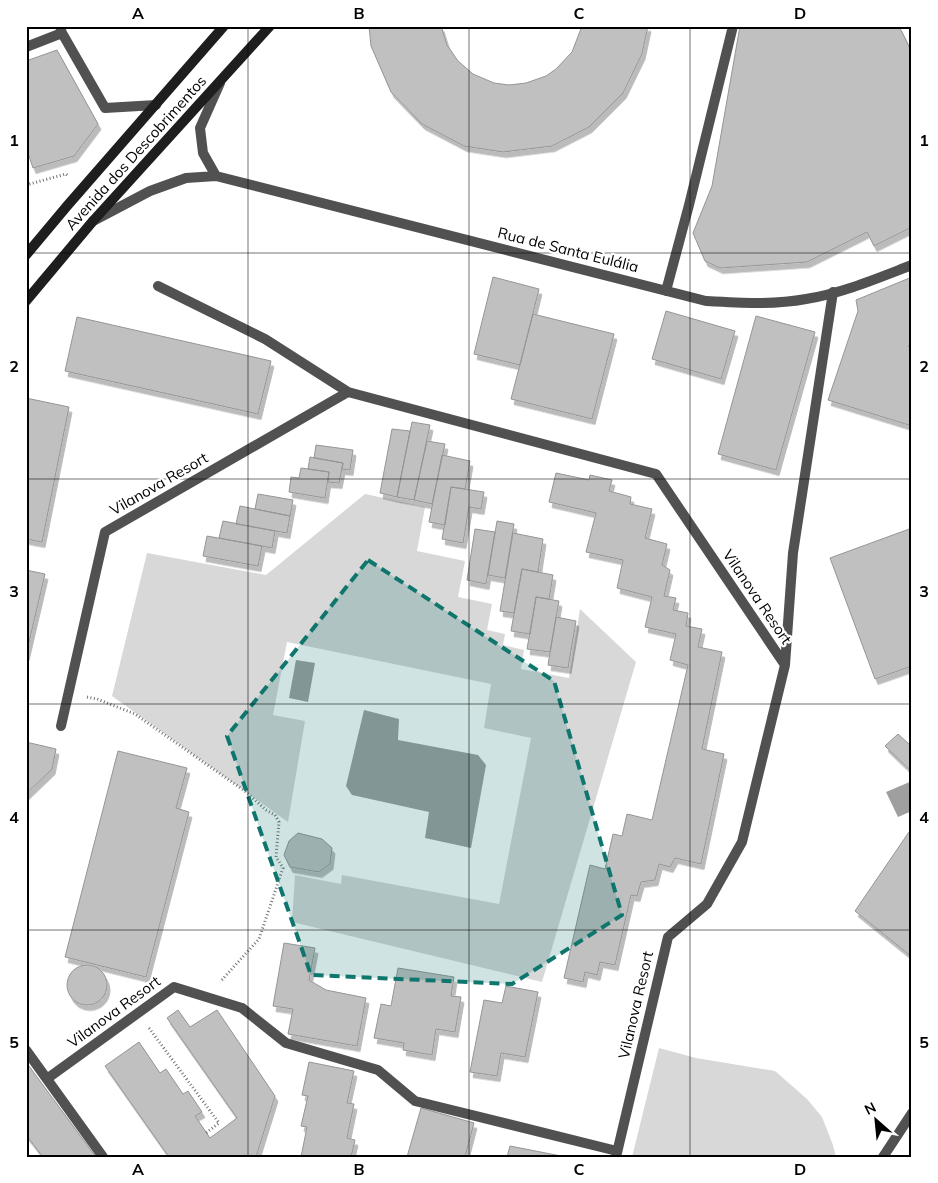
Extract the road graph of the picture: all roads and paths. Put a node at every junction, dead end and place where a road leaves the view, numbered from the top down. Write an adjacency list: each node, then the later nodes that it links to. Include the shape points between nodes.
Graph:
1 (224, 26): 7 (main road, Avenida dos Descobrimentos)
2 (270, 26): 6 (main road, Avenida dos Descobrimentos)
3 (733, 26): 15 (street)
4 (61, 30): 5 (street); 7 (street, via 106,108)
5 (26, 47)
6 (221, 81): 8 (street, via 200,128 203,153); 11 (main road, Avenida dos Descobrimentos)
7 (156, 106): 10 (main road, Avenida dos Descobrimentos)
8 (216, 176): 11 (street, Rua de Santa Eulália, via 186,178 150,191); 15 (street, Rua de Santa Eulália)
9 (26, 185): 10 (path, via 66,174)
10 (83, 188): 12 (main road, Avenida dos Descobrimentos)
11 (93, 221): 17 (main road, Avenida dos Descobrimentos)
12 (26, 255)
13 (912, 264): 16 (street, Rua de Santa Eulália)
14 (158, 286): 18 (street, Vilanova Resort, via 265,338)
15 (666, 291): 16 (street, Rua de Santa Eulália, via 706,301 758,304 807,299)
16 (833, 292): 19 (street, via 792,553)
17 (26, 301)
18 (348, 392): 19 (street, Vilanova Resort, via 656,474); 20 (street, Vilanova Resort, via 105,532)
19 (786, 665): 28 (street, Vilanova Resort, via 742,842 707,904 668,936)
20 (68, 696): 21 (street, Vilanova Resort); 22 (path, via 97,700 135,714 246,792 280,822 276,857 283,868 260,939)
21 (61, 726)
22 (218, 984)
23 (138, 1013): 25 (street, Vilanova Resort); 27 (path, via 219,1123); 28 (street, Vilanova Resort, via 174,987 242,1008 286,1043 378,1070 415,1101)
24 (26, 1050): 25 (street)
25 (48, 1078): 29 (street)
26 (912, 1113): 30 (street)
27 (206, 1133)
28 (617, 1154)
29 (103, 1157)
30 (883, 1157)

